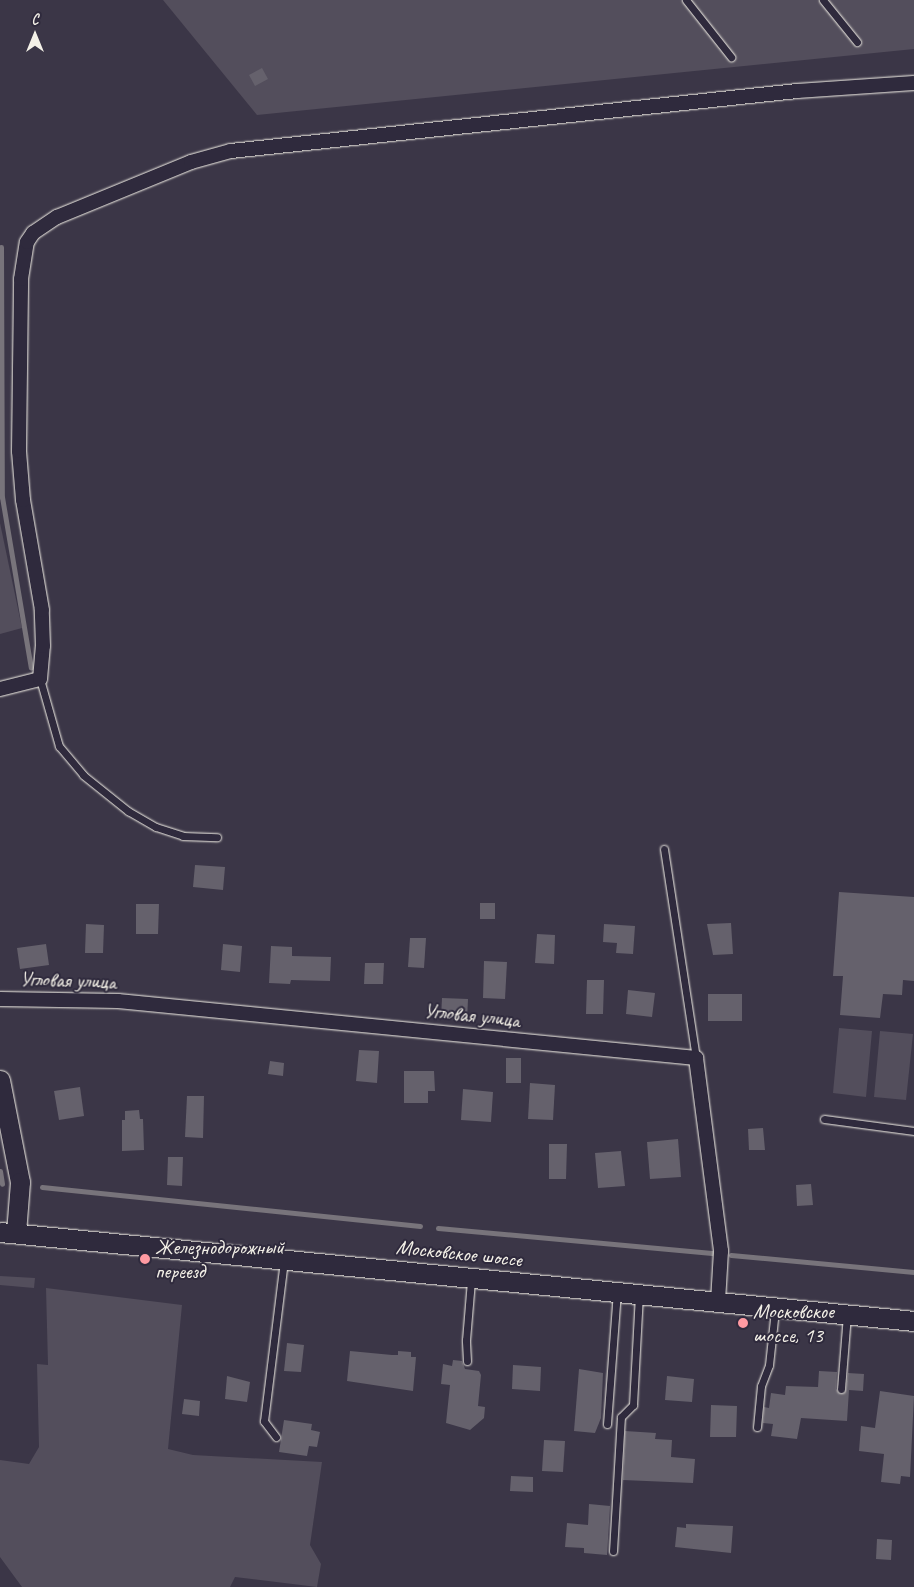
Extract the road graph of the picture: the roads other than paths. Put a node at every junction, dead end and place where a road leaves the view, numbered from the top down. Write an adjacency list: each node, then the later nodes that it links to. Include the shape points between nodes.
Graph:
1 (686, 0): 4 (lane)
2 (823, 0): 3 (lane)
3 (857, 42)
4 (731, 57)
5 (914, 83): 6 (street, via 797,91 231,151 191,162 57,217 33,233 23,257 21,280 19,451 23,500 44,629)
6 (40, 679): 7 (street); 8 (lane, via 59,746 83,776 128,811 156,827 183,836)
7 (0, 689)
8 (217, 837)
9 (664, 849): 11 (lane)
10 (0, 999): 11 (street, Угловая улица, via 118,1001)
11 (696, 1058): 20 (street, via 721,1251)
12 (0, 1080): 15 (main road, via 20,1182)
13 (824, 1119): 14 (lane)
14 (914, 1131)
15 (8, 1232): 16 (main road, Московское шоссе)
16 (284, 1258): 17 (main road, Московское шоссе); 28 (lane, via 264,1421)
17 (471, 1277): 18 (main road, Московское шоссе); 24 (lane)
18 (616, 1292): 19 (main road, Московское шоссе); 26 (lane)
19 (639, 1294): 20 (main road, Московское шоссе); 29 (lane, via 633,1405 622,1417)
20 (718, 1302): 21 (main road, Московское шоссе)
21 (775, 1307): 22 (main road, Московское шоссе); 27 (lane, via 769,1365 761,1386)
22 (847, 1314): 23 (main road, Московское шоссе); 25 (lane)
23 (914, 1321)
24 (467, 1361)
25 (841, 1389)
26 (606, 1424)
27 (757, 1427)
28 (276, 1437)
29 (613, 1551)

